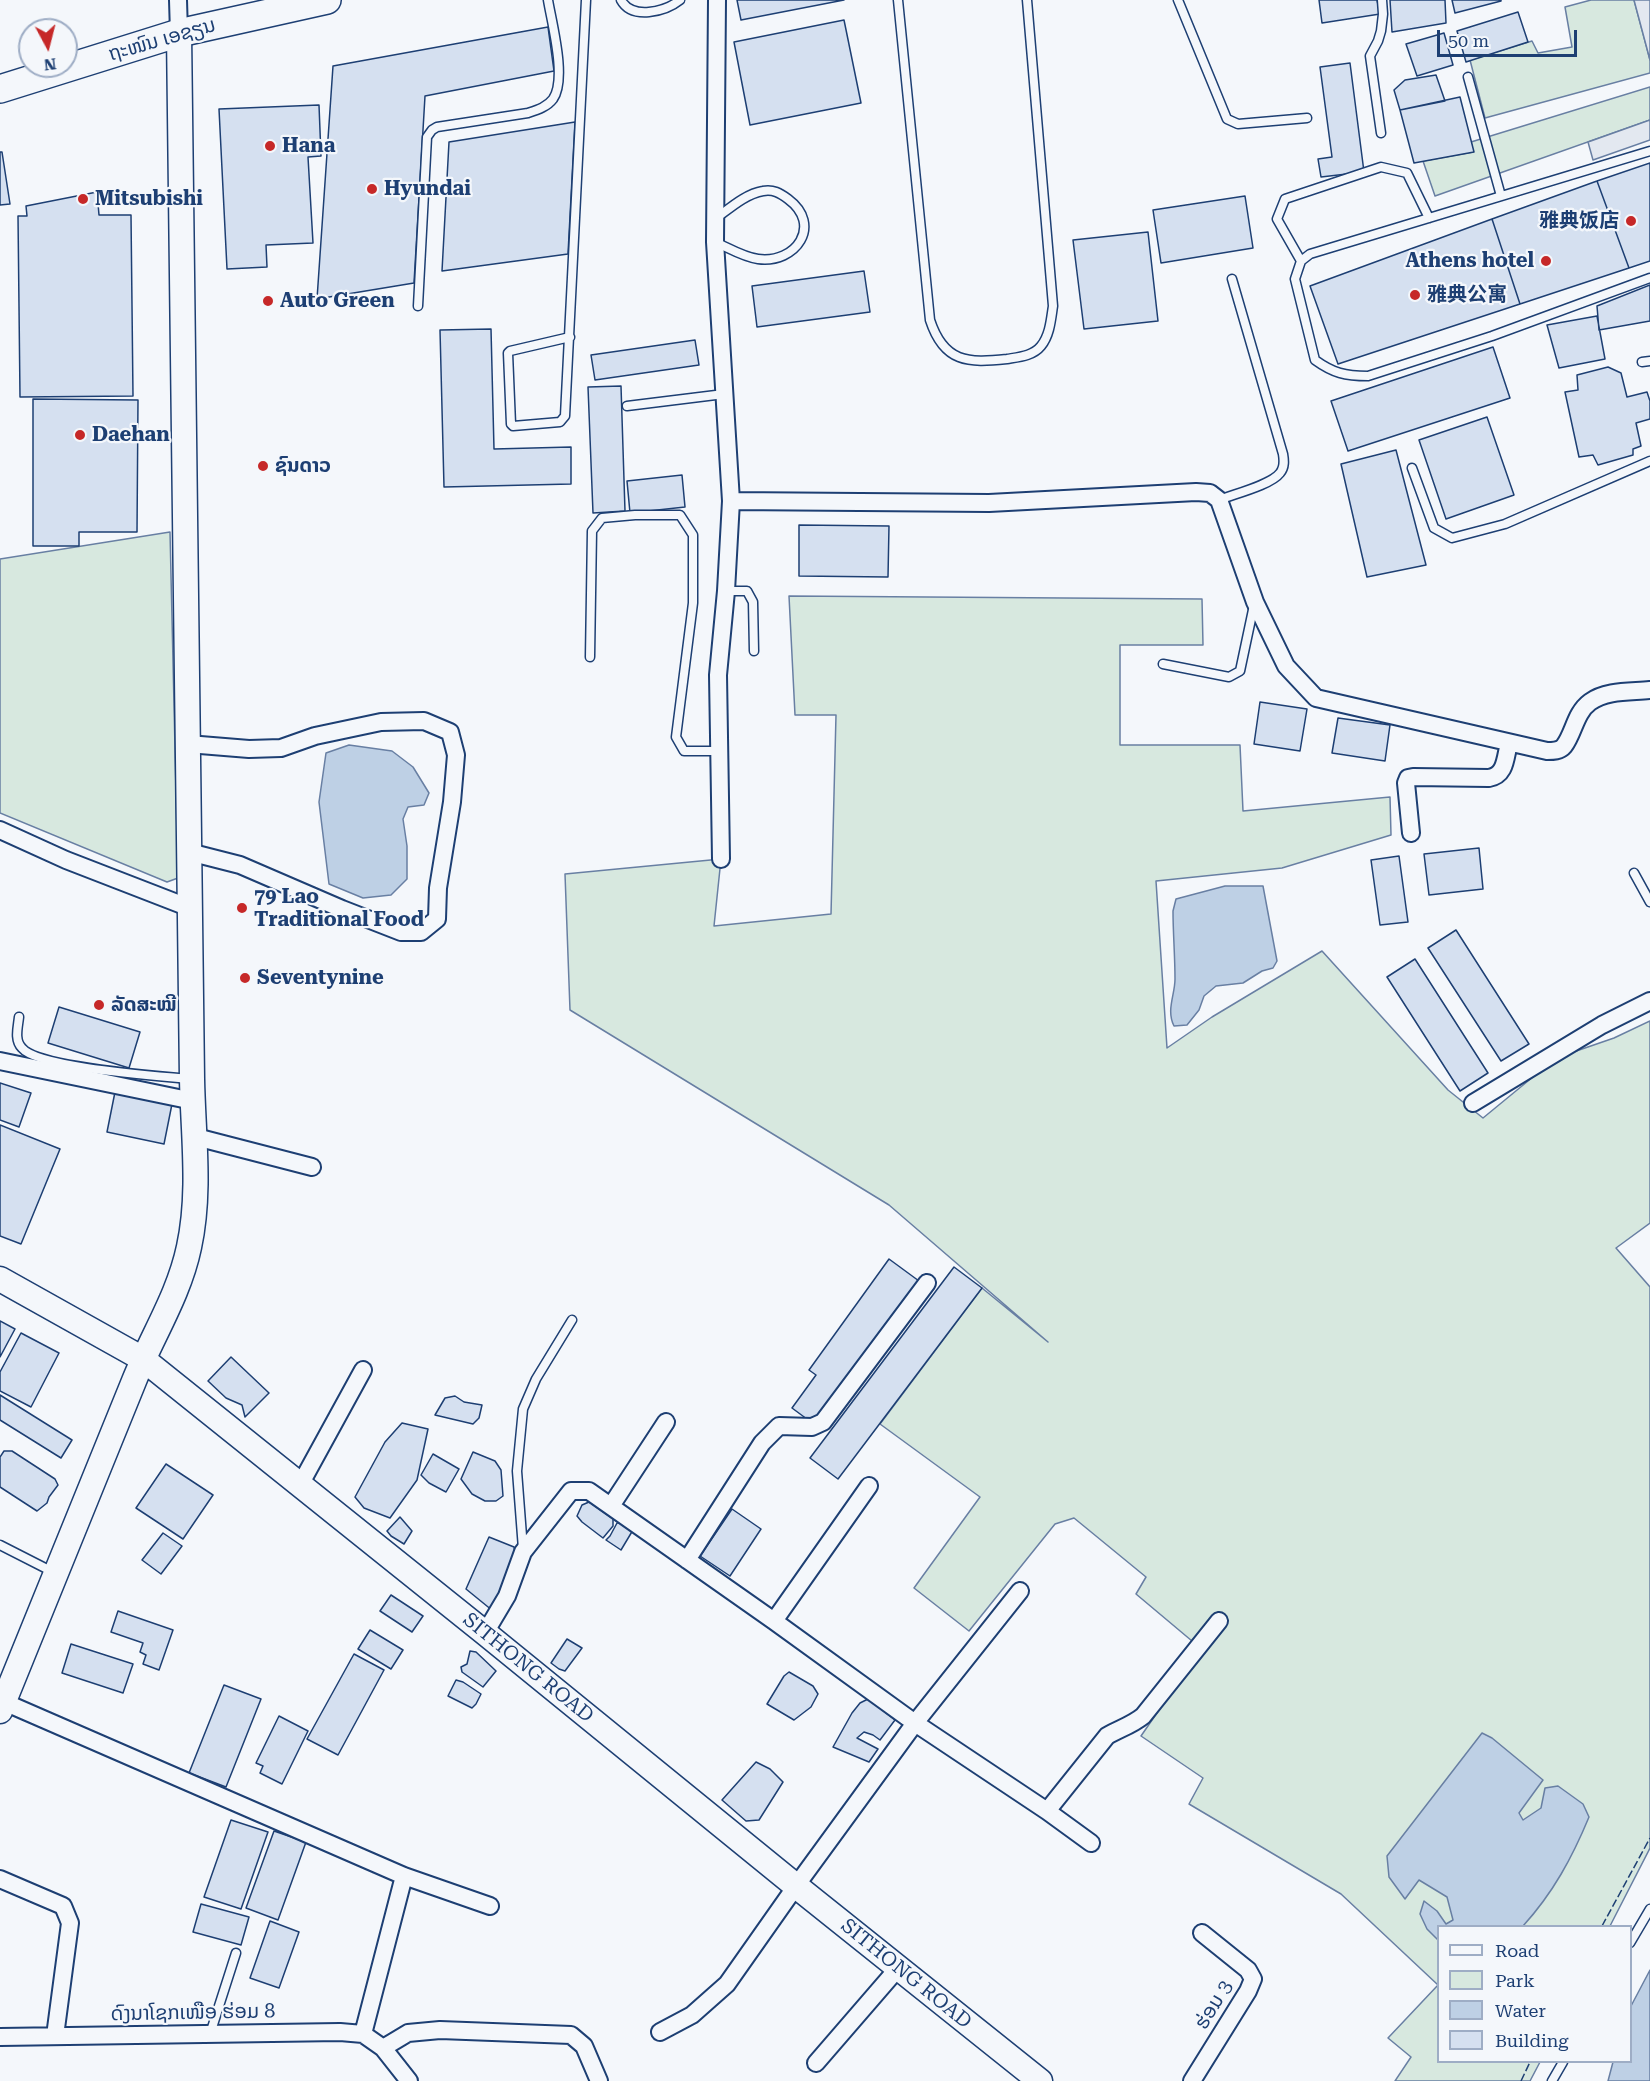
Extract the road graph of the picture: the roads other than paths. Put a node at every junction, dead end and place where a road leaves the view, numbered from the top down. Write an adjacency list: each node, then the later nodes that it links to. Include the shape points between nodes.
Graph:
1 (178, 0): 12 (street)
2 (327, 0): 12 (main road, ຖະໜົນ ເອຊຽນ)
3 (549, 0): 25 (lane, via 559,74 553,99 528,113 437,127 427,137)
4 (585, 0): 26 (lane)
5 (621, 0): 6 (lane, via 638,13 671,7)
6 (680, 0)
7 (717, 0): 20 (street)
8 (898, 0): 9 (lane, via 930,320 934,333 952,354 978,362 1026,357 1040,348 1053,306)
9 (1027, 0)
10 (1178, 0): 15 (lane, via 1227,119 1238,124)
11 (1382, 0): 16 (lane, via 1381,31 1370,56)
12 (179, 33): 14 (main road, ຖະໜົນ ເອຊຽນ); 40 (street)
13 (1468, 77): 18 (lane)
14 (0, 89)
15 (1307, 118)
16 (1381, 133)
17 (1650, 151): 18 (lane)
18 (1501, 196): 19 (lane)
19 (1429, 218): 22 (lane, via 1310,254); 22 (lane, via 1407,173 1381,167 1296,195 1285,199 1277,219)
20 (715, 220): 21 (street); 21 (lane, via 750,195 766,190 775,191 796,205 805,230 797,246 787,254 769,259)
21 (715, 242): 27 (street)
22 (1301, 261): 23 (lane, via 1295,279 1315,360 1330,371 1352,376 1368,376 1492,336)
23 (1650, 278)
24 (1232, 279): 31 (lane, via 1284,466 1270,480)
25 (418, 306)
26 (570, 337): 26 (lane, via 564,418 560,422 513,426 508,353)
27 (724, 394): 28 (lane); 32 (street)
28 (627, 405)
29 (1650, 461): 30 (lane, via 1504,524 1452,538 1434,528)
30 (1412, 468)
31 (1219, 500): 32 (street, via 1210,493 1196,492 989,503); 34 (street)
32 (731, 501): 33 (street)
33 (726, 591): 35 (lane, via 747,591 753,603); 41 (street, via 718,675)
34 (1255, 602): 37 (lane, via 1240,671 1229,677); 39 (street, via 1286,666 1316,698)
35 (754, 651)
36 (590, 657): 41 (lane, via 592,531 602,518 680,515 693,535 693,603 676,737 684,751)
37 (1163, 664)
38 (1650, 690): 39 (street, via 1608,694 1590,702 1574,721 1563,747 1556,751)
39 (1509, 743): 43 (street, via 1497,777 1408,778)
40 (188, 744): 44 (street); 44 (street, via 281,748 315,736 381,722 424,721 450,732 456,755 436,920 421,932 400,932 240,864)
41 (721, 750): 45 (street)
42 (0, 830): 48 (street)
43 (1411, 833)
44 (189, 852): 48 (street)
45 (721, 859)
46 (1634, 873): 47 (lane)
47 (1650, 902)
48 (190, 908): 52 (street)
49 (1650, 1001): 53 (street, via 1602,1025)
50 (19, 1017): 52 (lane, via 17,1036 25,1052)
51 (0, 1061): 52 (street)
52 (193, 1090): 54 (street)
53 (1473, 1103)
54 (196, 1137): 55 (street); 59 (street, via 189,1246 176,1292)
55 (312, 1167)
56 (0, 1279): 59 (street, SITHONG ROAD)
57 (927, 1283): 67 (street, via 823,1422 812,1427 779,1426 762,1443)
58 (572, 1320): 66 (lane, via 536,1379 523,1409 517,1471)
59 (142, 1359): 62 (street, SITHONG ROAD); 68 (street)
60 (363, 1370): 62 (street)
61 (666, 1422): 64 (street)
62 (300, 1485): 72 (street, SITHONG ROAD)
63 (869, 1486): 70 (street)
64 (611, 1506): 66 (street, via 589,1491 571,1491); 67 (street)
65 (0, 1545): 68 (lane)
66 (523, 1551): 72 (street, via 507,1596)
67 (687, 1560): 70 (street)
68 (56, 1573): 73 (street)
69 (1020, 1591): 74 (street)
70 (774, 1621): 74 (street)
71 (1219, 1621): 75 (street, via 1143,1716 1107,1736)
72 (485, 1633): 79 (street, SITHONG ROAD)
73 (2, 1706): 77 (street)
74 (915, 1723): 75 (street); 79 (street)
75 (1047, 1811): 76 (street)
76 (1091, 1843)
77 (404, 1876): 80 (street); 88 (street)
78 (0, 1879): 89 (street, via 63,1906 70,1923)
79 (796, 1886): 85 (street, SITHONG ROAD); 86 (street, via 727,1984 692,2015)
80 (489, 1906)
81 (1650, 1909): 83 (lane)
82 (1202, 1933): 97 (street, ຮ່ອມ 3, via 1248,1970 1253,1979)
83 (1632, 1940)
84 (237, 1953): 87 (lane)
85 (899, 1967): 92 (street); 94 (street, SITHONG ROAD)
86 (660, 2032)
87 (210, 2034): 88 (street, ດົງນາໂຊກເໜືອ ຮ່ອມ 8); 89 (street, ດົງນາໂຊກເໜືອ ຮ່ອມ 8)
88 (363, 2034): 91 (street)
89 (55, 2036): 90 (street, ດົງນາໂຊກເໜືອ ຮ່ອມ 8)
90 (0, 2037)
91 (383, 2048): 95 (street); 96 (street, via 408,2034 440,2031 571,2035 584,2046)
92 (816, 2063)
93 (1562, 2063): 98 (lane)
94 (1031, 2078)
95 (409, 2081)
96 (599, 2081)
97 (1192, 2081)
98 (1552, 2081)

